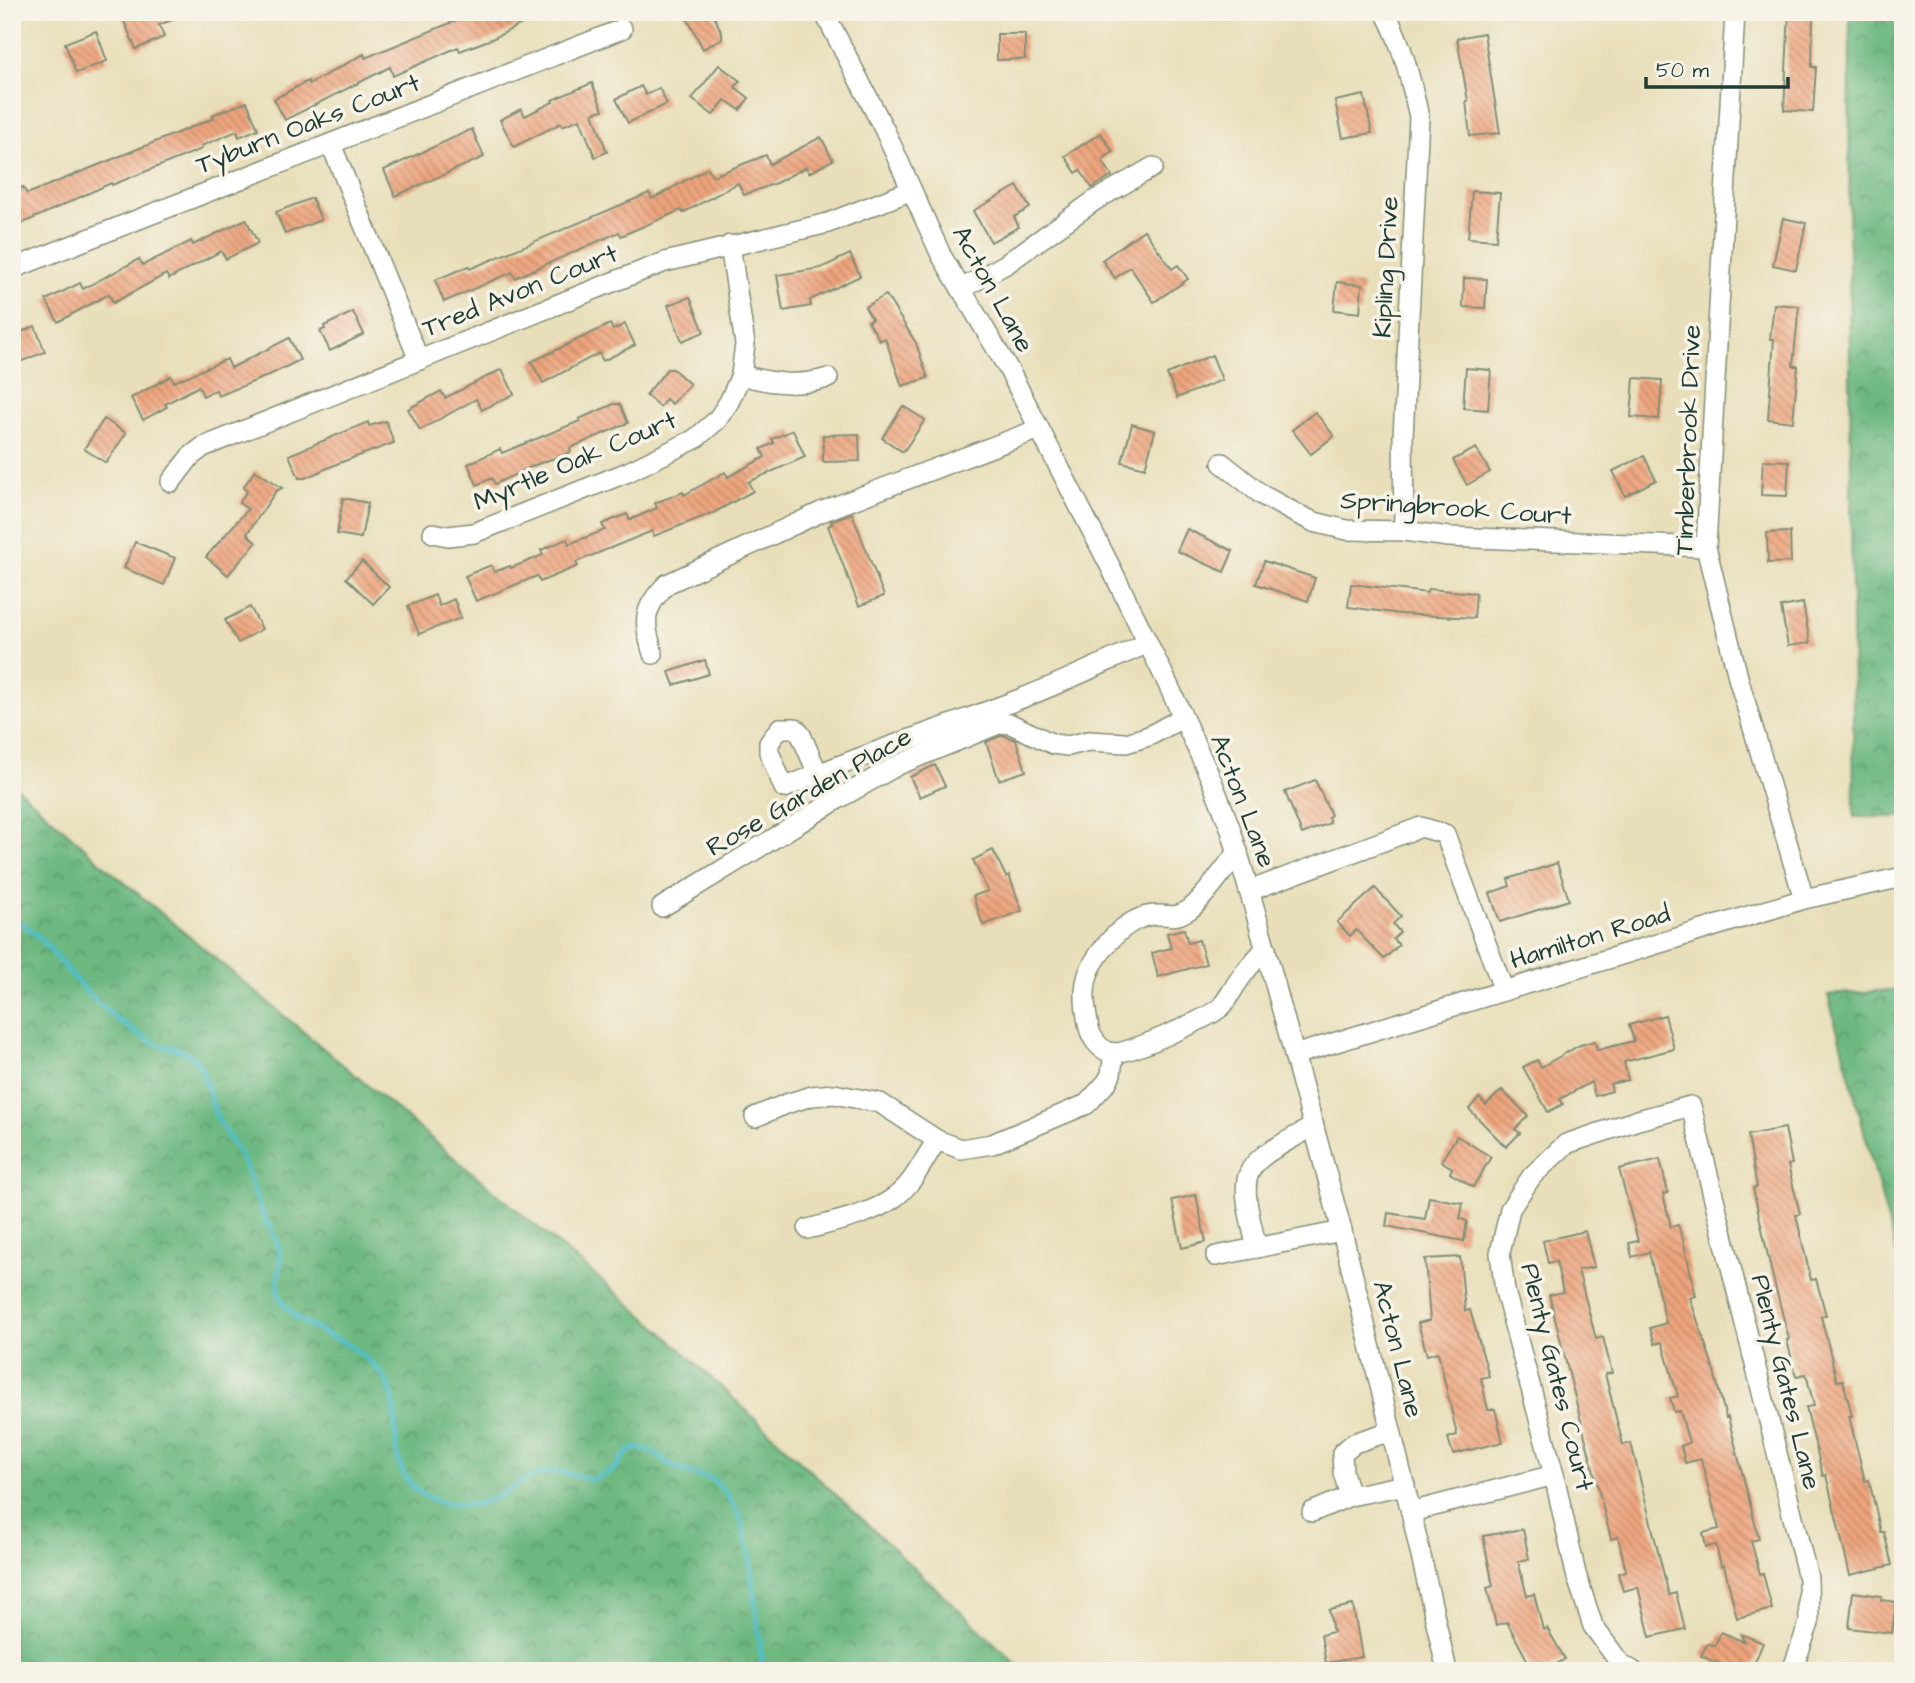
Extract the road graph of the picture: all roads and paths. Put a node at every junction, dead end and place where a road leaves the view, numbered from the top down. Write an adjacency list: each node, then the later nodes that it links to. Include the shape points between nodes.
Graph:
1 (824, 12): 7 (street, Acton Lane)
2 (1385, 12): 17 (street, Kipling Drive, via 1411,80 1419,117 1403,437)
3 (1735, 12): 19 (street, Timberbrook Drive)
4 (622, 29): 5 (street, Tyburn Oaks Court)
5 (331, 144): 9 (street, Tyburn Oaks Court); 11 (street)
6 (1153, 167): 10 (street)
7 (910, 191): 8 (street, Tred Avon Court, via 828,223); 10 (street, Acton Lane)
8 (730, 245): 11 (street, Tred Avon Court, via 665,262); 12 (street, Myrtle Oak Court, via 745,344)
9 (12, 269)
10 (961, 289): 14 (street, Acton Lane)
11 (419, 360): 16 (street, Tred Avon Court, via 203,447)
12 (741, 375): 13 (street, via 794,384); 18 (street, Myrtle Oak Court, via 717,420 668,454 474,533)
13 (828, 378)
14 (1039, 429): 20 (street, Acton Lane); 21 (street, via 821,512 667,584 656,595 644,621)
15 (1222, 463): 17 (street, Springbrook Court, via 1262,495 1314,522 1347,530)
16 (171, 482)
17 (1404, 531): 19 (street, Springbrook Court, via 1449,537)
18 (433, 533)
19 (1706, 547): 27 (street, Timberbrook Drive, via 1739,681)
20 (1148, 643): 22 (street, Acton Lane); 23 (street, via 1027,696)
21 (653, 654)
22 (1182, 718): 24 (street, Acton Lane); 28 (street, Rose Garden Place, via 1126,743 1088,741 1068,746 1001,723 898,765)
23 (818, 774)
24 (1238, 852): 26 (street, Acton Lane); 31 (street, via 1192,907 1173,918 1155,915 1139,919 1112,938 1092,965 1083,1000 1089,1032 1096,1044)
25 (1903, 877): 27 (street, Hamilton Road)
26 (1249, 891): 29 (street, Acton Lane); 30 (street, via 1422,827 1445,834)
27 (1804, 899): 30 (street, Hamilton Road)
28 (662, 907)
29 (1266, 948): 31 (street, via 1222,1006 1205,1018); 32 (street, Acton Lane)
30 (1504, 991): 32 (street, Hamilton Road)
31 (1114, 1053): 36 (street, via 1107,1082 1087,1104 992,1143 961,1149)
32 (1294, 1055): 35 (street, Acton Lane)
33 (1690, 1107): 42 (street, Plenty Gates Court, via 1566,1144 1532,1176 1510,1209 1500,1253 1505,1291); 49 (street, Plenty Gates Lane, via 1808,1578 1809,1623)
34 (755, 1117): 36 (street, via 786,1104 834,1094 880,1103)
35 (1314, 1126): 38 (street, Acton Lane); 39 (street, via 1260,1157 1248,1174 1245,1202)
36 (937, 1140): 37 (street, via 911,1181 894,1198 858,1215)
37 (808, 1229)
38 (1342, 1231): 39 (street); 41 (street, Acton Lane)
39 (1257, 1248): 40 (street)
40 (1216, 1256)
41 (1391, 1431): 43 (street, Acton Lane); 44 (street, via 1354,1443 1342,1454)
42 (1554, 1475): 46 (street); 48 (street, Plenty Gates Court, via 1593,1626 1620,1663)
43 (1405, 1485): 44 (street); 46 (street, Acton Lane)
44 (1350, 1496): 45 (street)
45 (1312, 1512)
46 (1412, 1512): 47 (street, Acton Lane)
47 (1447, 1671)
48 (1633, 1671)
49 (1792, 1671)

